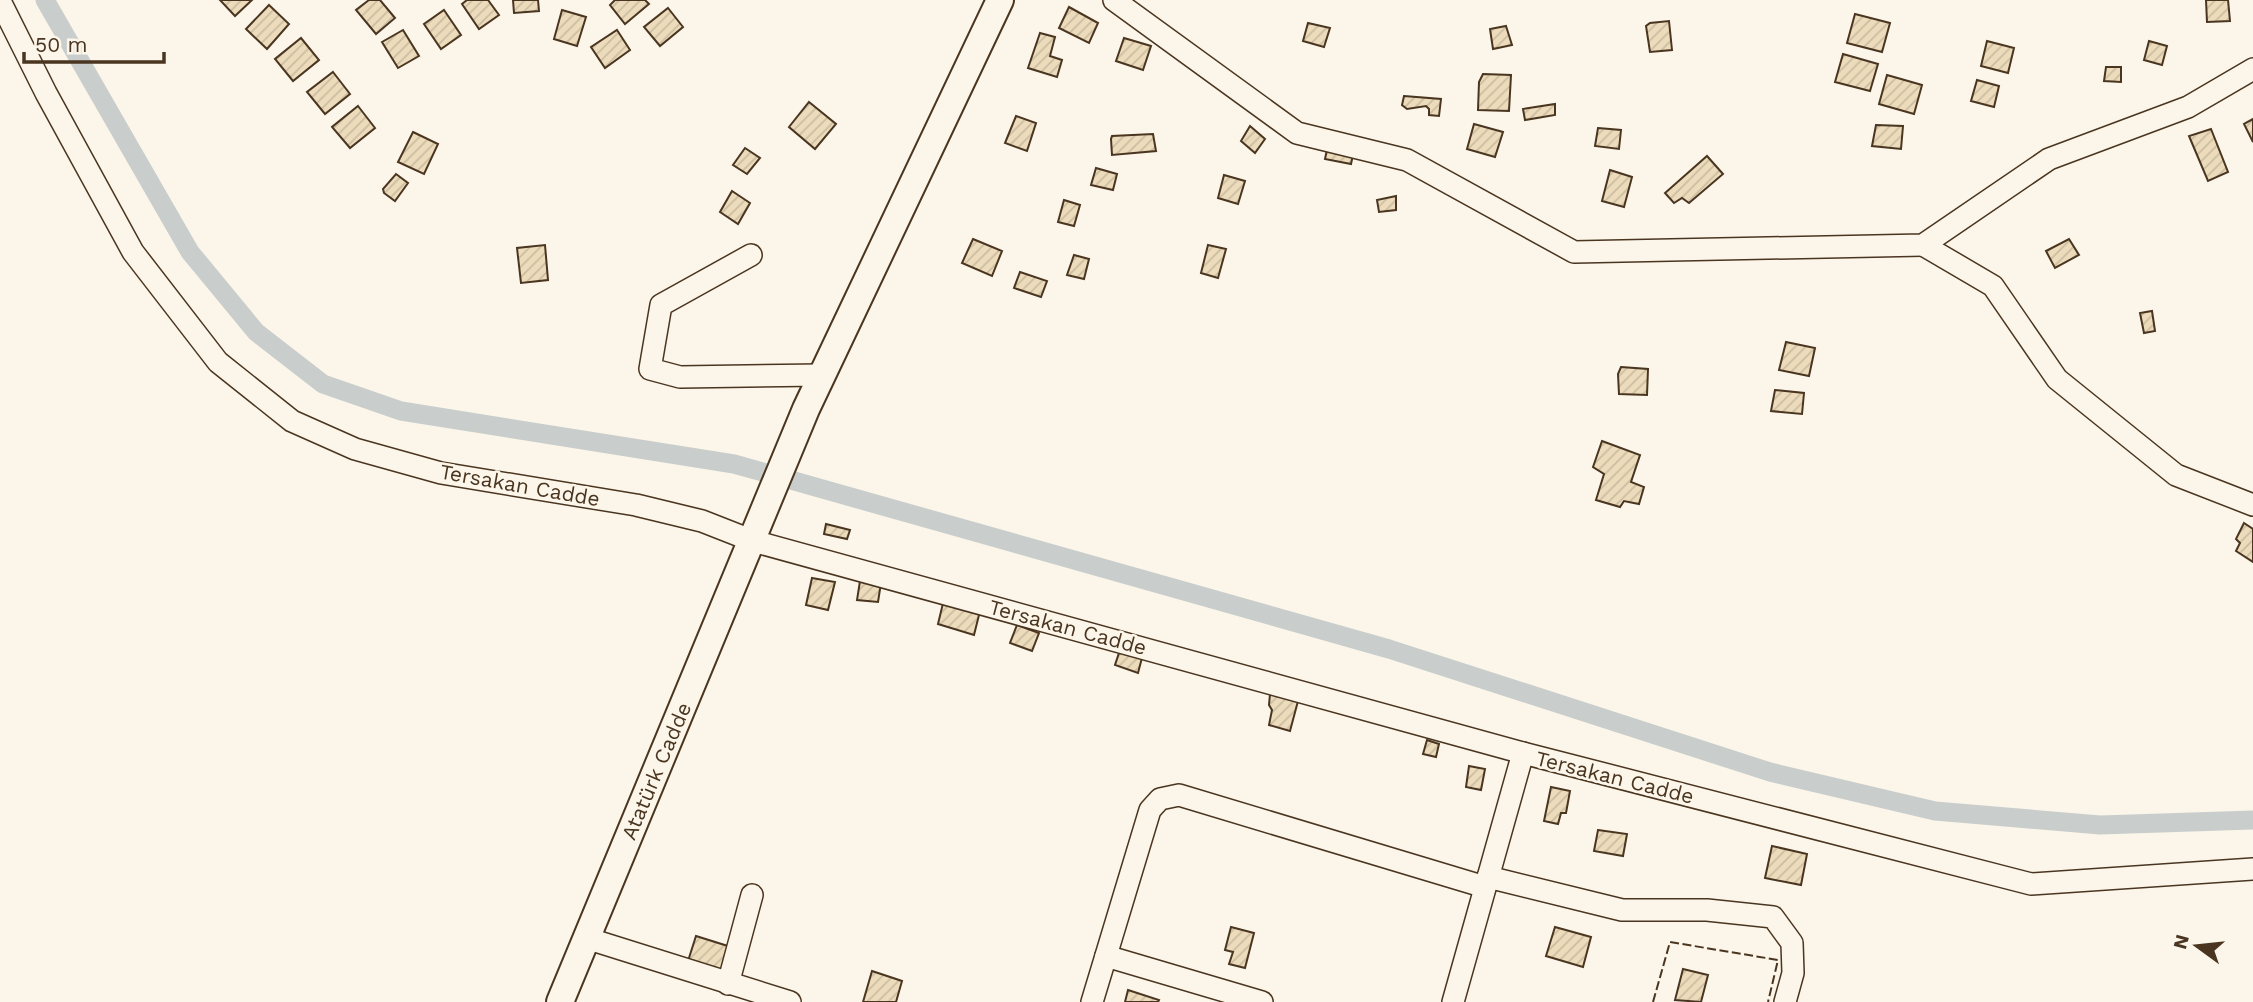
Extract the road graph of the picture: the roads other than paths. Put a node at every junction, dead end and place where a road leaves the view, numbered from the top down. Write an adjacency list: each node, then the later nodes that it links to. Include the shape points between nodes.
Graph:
1 (1000, 0): 7 (main road, Atatürk Cadde)
2 (1114, 0): 5 (street, via 1297,133 1407,160 1574,252)
3 (0, 1): 11 (street, Tersakan Cadde, via 133,252 218,362 292,421 355,449 441,473 636,505 702,521)
4 (2253, 69): 5 (street, via 2188,107 2049,159)
5 (1923, 245): 8 (street, via 1993,286 2057,379 2176,475)
6 (751, 255): 7 (street, via 661,305 650,369 680,377)
7 (822, 375): 11 (main road, Atatürk Cadde)
8 (2221, 492): 9 (street); 10 (street)
9 (2253, 505)
10 (2253, 516)
11 (753, 541): 12 (street, Tersakan Cadde); 16 (main road, Atatürk Cadde)
12 (1523, 753): 13 (street, Tersakan Cadde, via 2031,884); 14 (street)
13 (2253, 869)
14 (1487, 882): 17 (street, via 1179,795 1160,799 1150,810); 23 (street); 24 (street, via 1622,910 1707,910 1773,917 1792,943 1793,973)
15 (752, 895): 18 (street)
16 (586, 938): 18 (street); 19 (main road, Atatürk Cadde)
17 (1106, 956): 21 (street); 22 (street)
18 (728, 984): 20 (street)
19 (560, 1002)
20 (790, 1002)
21 (1092, 1002)
22 (1262, 1002)
23 (1452, 1002)
24 (1785, 1002)

